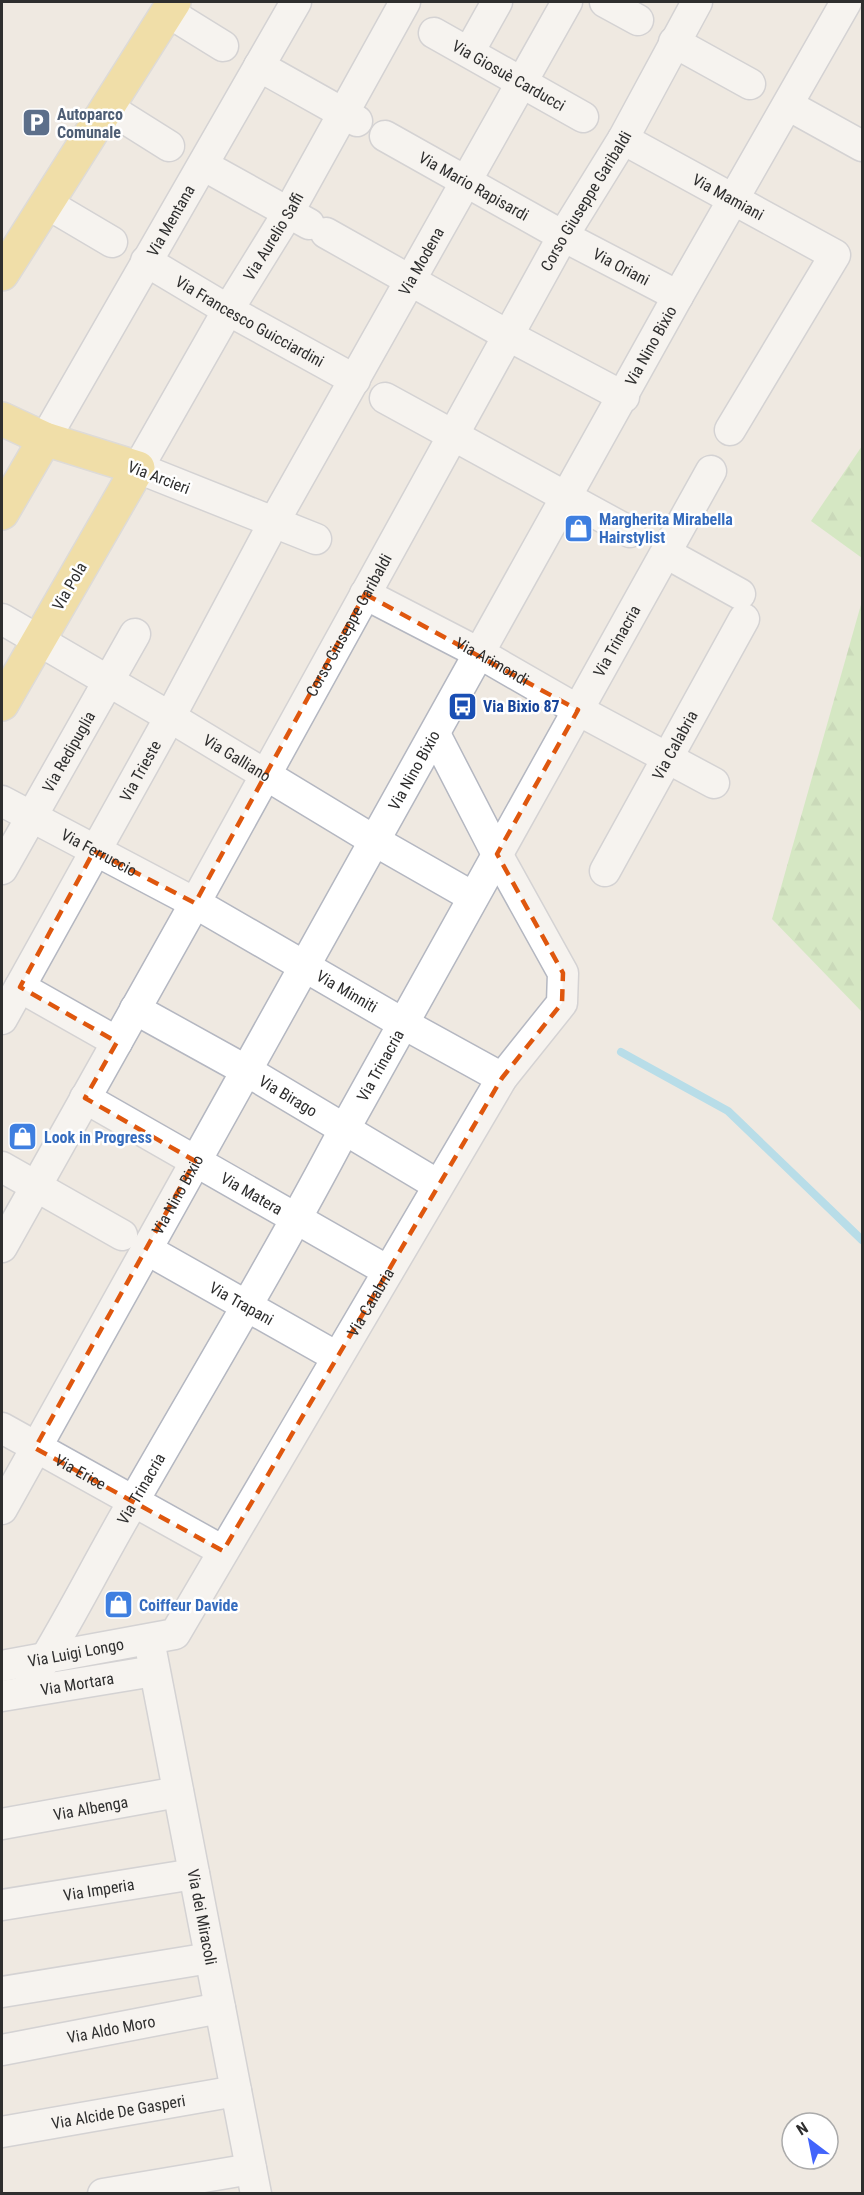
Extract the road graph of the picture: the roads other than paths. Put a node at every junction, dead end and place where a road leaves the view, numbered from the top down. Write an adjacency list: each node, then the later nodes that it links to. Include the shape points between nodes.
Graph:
1 (296, 2): 14 (street, Via Mentana)
2 (497, 2): 13 (street)
3 (567, 2): 15 (street, Via Modena)
4 (605, 2): 9 (street)
5 (697, 2): 11 (street, Corso Giuseppe Garibaldi)
6 (846, 2): 17 (street, Via Nino Bixio)
7 (395, 5): 20 (street, Via Aurelio Saffi)
8 (171, 7): 12 (street); 18 (main road)
9 (638, 20)
10 (434, 33): 13 (street, Via Giosuè Carducci)
11 (674, 42): 16 (street); 22 (street, Corso Giuseppe Garibaldi)
12 (223, 46)
13 (469, 52): 15 (street, Via Giosuè Carducci)
14 (259, 66): 20 (street); 25 (street, Via Mentana)
15 (522, 82): 19 (street, Via Giosuè Carducci); 26 (street, Via Modena)
16 (750, 84)
17 (788, 105): 24 (street); 27 (street, Via Nino Bixio)
18 (106, 107): 23 (street); 28 (main road)
19 (583, 117)
20 (350, 118): 29 (street, Via Aurelio Saffi)
21 (385, 136): 26 (street, Via Mario Rapisardi)
22 (622, 139): 27 (street, Via Mamiani); 30 (street, Corso Giuseppe Garibaldi)
23 (169, 146)
24 (862, 146)
25 (202, 165): 29 (street); 32 (street, Via Mentana)
26 (466, 180): 30 (street, Via Mario Rapisardi); 34 (street, Via Modena)
27 (734, 200): 35 (street, Via Nino Bixio); 42 (street, Via Mamiani, via 835,255)
28 (46, 203): 31 (street); 33 (main road)
29 (308, 223): 34 (street); 36 (street, Via Aurelio Saffi)
30 (563, 236): 35 (street, Via Oriani); 37 (street, Corso Giuseppe Garibaldi)
31 (112, 242)
32 (146, 261): 36 (street, Via Francesco Guicciardini); 44 (street, Via Mentana)
33 (2, 274)
34 (411, 280): 37 (street); 38 (street, Via Modena)
35 (678, 296): 40 (street, Via Nino Bixio)
36 (228, 310): 38 (street, Via Francesco Guicciardini); 45 (street, Via Aurelio Saffi)
37 (509, 336): 40 (street); 43 (street, Corso Giuseppe Garibaldi)
38 (355, 380): 49 (street, Via Modena)
39 (386, 398): 43 (street)
40 (624, 398): 48 (street, Via Nino Bixio)
41 (2, 419): 44 (main road, Via Arcieri)
42 (730, 430)
43 (454, 435): 48 (street); 53 (street, Corso Giuseppe Garibaldi)
44 (45, 439): 45 (main road, Via Arcieri); 47 (main road)
45 (138, 468): 49 (street, Via Arcieri); 56 (main road, Via Pola)
46 (711, 471): 52 (street, Via Trinacria)
47 (4, 496)
48 (567, 497): 50 (street); 57 (street, Via Nino Bixio)
49 (274, 522): 51 (street, Via Arcieri); 61 (street, Via Trieste)
50 (630, 532)
51 (316, 539)
52 (666, 553): 60 (street, Via Trinacria); 63 (street, Via Calabria, via 742,607)
53 (365, 594): 57 (street, Via Arimondi); 64 (street, Corso Giuseppe Garibaldi)
54 (2, 619): 56 (street, Via Galliano)
55 (135, 634): 58 (street, Via Redipuglia)
56 (38, 640): 58 (street, Via Galliano); 59 (main road, Via Pola)
57 (479, 653): 60 (street, Via Arimondi); 62 (street, Via Nino Bixio)
58 (108, 681): 61 (street, Via Galliano); 67 (street, Via Redipuglia)
59 (2, 704)
60 (578, 710): 63 (street, Via Arimondi); 70 (street, Via Trinacria)
61 (170, 717): 64 (street, Via Galliano); 69 (street, Via Trieste)
62 (435, 734): 68 (street, Via Nino Bixio); 70 (street)
63 (667, 758): 65 (street, Via Arimondi); 72 (street, Via Calabria)
64 (265, 774): 68 (street, Via Galliano); 74 (street, Corso Giuseppe Garibaldi)
65 (714, 783)
66 (2, 801): 67 (street, Via Ferruccio)
67 (31, 817): 69 (street, Via Ferruccio); 71 (street, Via Redipuglia)
68 (375, 841): 73 (street, Via Galliano); 75 (street, Via Nino Bixio)
69 (94, 851): 74 (street, Via Ferruccio); 76 (street, Via Trieste)
70 (497, 854): 73 (street, Via Trinacria); 82 (street, Via Calabria, via 563,973 562,1003)
71 (2, 869)
72 (605, 872)
73 (473, 897): 79 (street, Via Trinacria)
74 (195, 903): 75 (street, Via Minniti); 77 (street, Corso Giuseppe Garibaldi)
75 (304, 966): 79 (street, Via Minniti); 81 (street, Via Nino Bixio)
76 (20, 987): 78 (street, Via Trieste); 80 (street)
77 (135, 1009): 80 (street, Corso Giuseppe Garibaldi); 81 (street, Via Birago)
78 (2, 1019)
79 (404, 1024): 82 (street, Via Minniti); 84 (street, Via Trinacria)
80 (117, 1042): 83 (street, Corso Giuseppe Garibaldi)
81 (247, 1071): 84 (street, Via Birago); 85 (street, Via Nino Bixio)
82 (502, 1078): 87 (street, Via Calabria)
83 (85, 1098): 85 (street, Via Matera); 88 (street, Corso Giuseppe Garibaldi)
84 (344, 1130): 87 (street, Via Birago); 89 (street, Via Trinacria)
85 (195, 1161): 89 (street, Via Matera); 90 (street, Via Nino Bixio)
86 (2, 1167): 88 (street, Via Trapani)
87 (438, 1185): 92 (street, Via Calabria)
88 (36, 1186): 90 (street, Via Trapani); 91 (street, Corso Giuseppe Garibaldi)
89 (297, 1219): 92 (street, Via Matera); 93 (street, Via Trinacria)
90 (134, 1242): 93 (street, Via Trapani); 96 (street, Via Nino Bixio)
91 (2, 1247)
92 (388, 1271): 94 (street, Via Calabria)
93 (246, 1306): 94 (street, Via Trapani); 97 (street, Via Trinacria)
94 (337, 1357): 99 (street, Via Calabria)
95 (2, 1428): 96 (street, Via Erice)
96 (35, 1448): 97 (street, Via Erice); 98 (street, Via Nino Bixio)
97 (133, 1502): 99 (street, Via Erice); 101 (street, Via Trinacria)
98 (2, 1509)
99 (224, 1551): 100 (street, Via Calabria)
100 (162, 1637): 101 (street, Via Luigi Longo); 103 (street, Via dei Miracoli)
101 (47, 1658): 102 (street, Via Luigi Longo); 104 (street, Via Trinacria)
102 (2, 1666)
103 (154, 1671): 104 (street, Via Mortara); 105 (street, Via dei Miracoli)
104 (14, 1693)
105 (178, 1792): 106 (street, Via Albenga); 107 (street, Via dei Miracoli)
106 (2, 1824)
107 (194, 1874): 108 (street, Via Imperia); 109 (street, Via dei Miracoli)
108 (2, 1905)
109 (210, 1958): 110 (street); 111 (street, Via dei Miracoli)
110 (2, 1992)
111 (220, 2008): 112 (street, Via Aldo Moro); 113 (street, Via dei Miracoli)
112 (2, 2050)
113 (236, 2091): 114 (street, Via Alcide De Gasperi); 115 (street, Via dei Miracoli)
114 (2, 2132)
115 (253, 2181): 116 (street)
116 (103, 2193)

